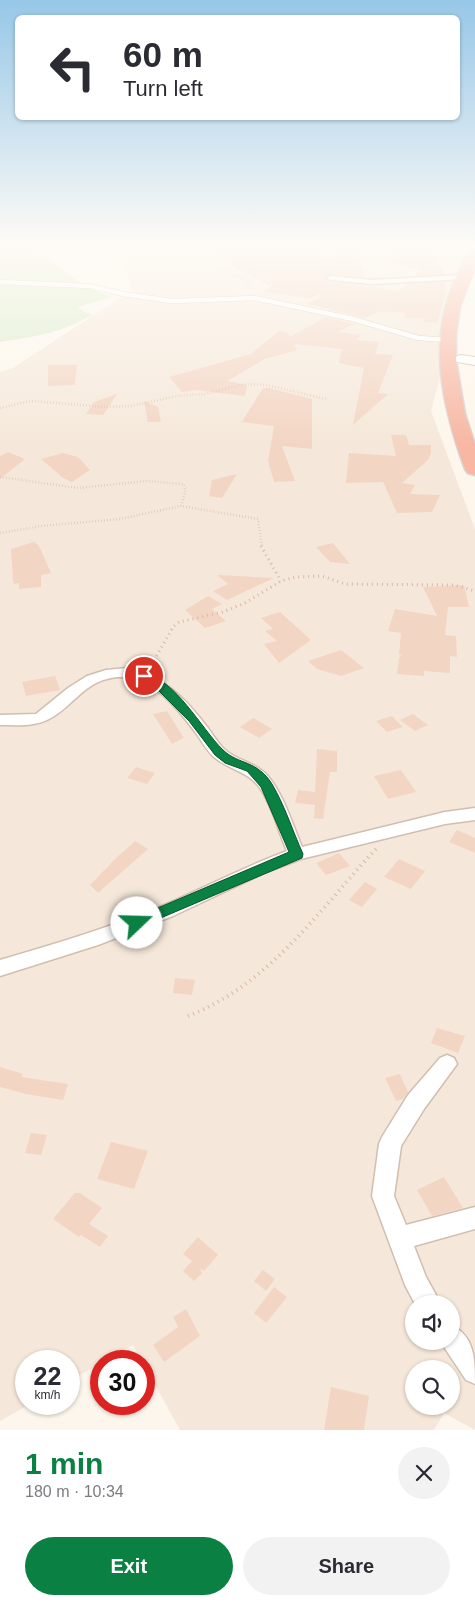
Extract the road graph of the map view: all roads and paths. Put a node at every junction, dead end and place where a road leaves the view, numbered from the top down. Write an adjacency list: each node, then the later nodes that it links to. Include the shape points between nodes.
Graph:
1 (319, 312): 4 (lane, via 418,338)
2 (452, 312): 4 (highway)
3 (464, 312): 5 (highway, via 459,340)
4 (448, 340): 9 (highway, via 446,366 454,407)
5 (468, 360): 8 (highway, via 466,393)
6 (326, 400): 7 (path, via 266,385 245,384 131,406 31,401)
7 (0, 408)
8 (475, 426)
9 (475, 469)
10 (0, 477): 11 (path, via 78,488 146,481 183,484 186,488)
11 (181, 506): 12 (path, via 120,519); 13 (path, via 258,519 260,544)
12 (0, 533)
13 (281, 581): 14 (path, via 313,575 345,584 453,584); 15 (path, via 238,606 179,622)
14 (475, 590)
15 (144, 676): 16 (street, via 134,672 114,673 91,679 43,717); 19 (street, via 160,686 193,719 219,753 251,768 266,785)
16 (0, 720)
17 (475, 814): 18 (street)
18 (393, 831): 19 (street); 21 (path, via 297,938 259,974 221,1002)
19 (297, 854): 20 (street, via 167,911 90,940)
20 (0, 968)
21 (188, 1016)
22 (446, 1064): 24 (street, via 416,1102 390,1144 383,1196)
23 (475, 1218): 24 (street)
24 (400, 1238): 25 (street)
25 (423, 1295)
26 (460, 1350): 27 (street)
27 (475, 1371)

